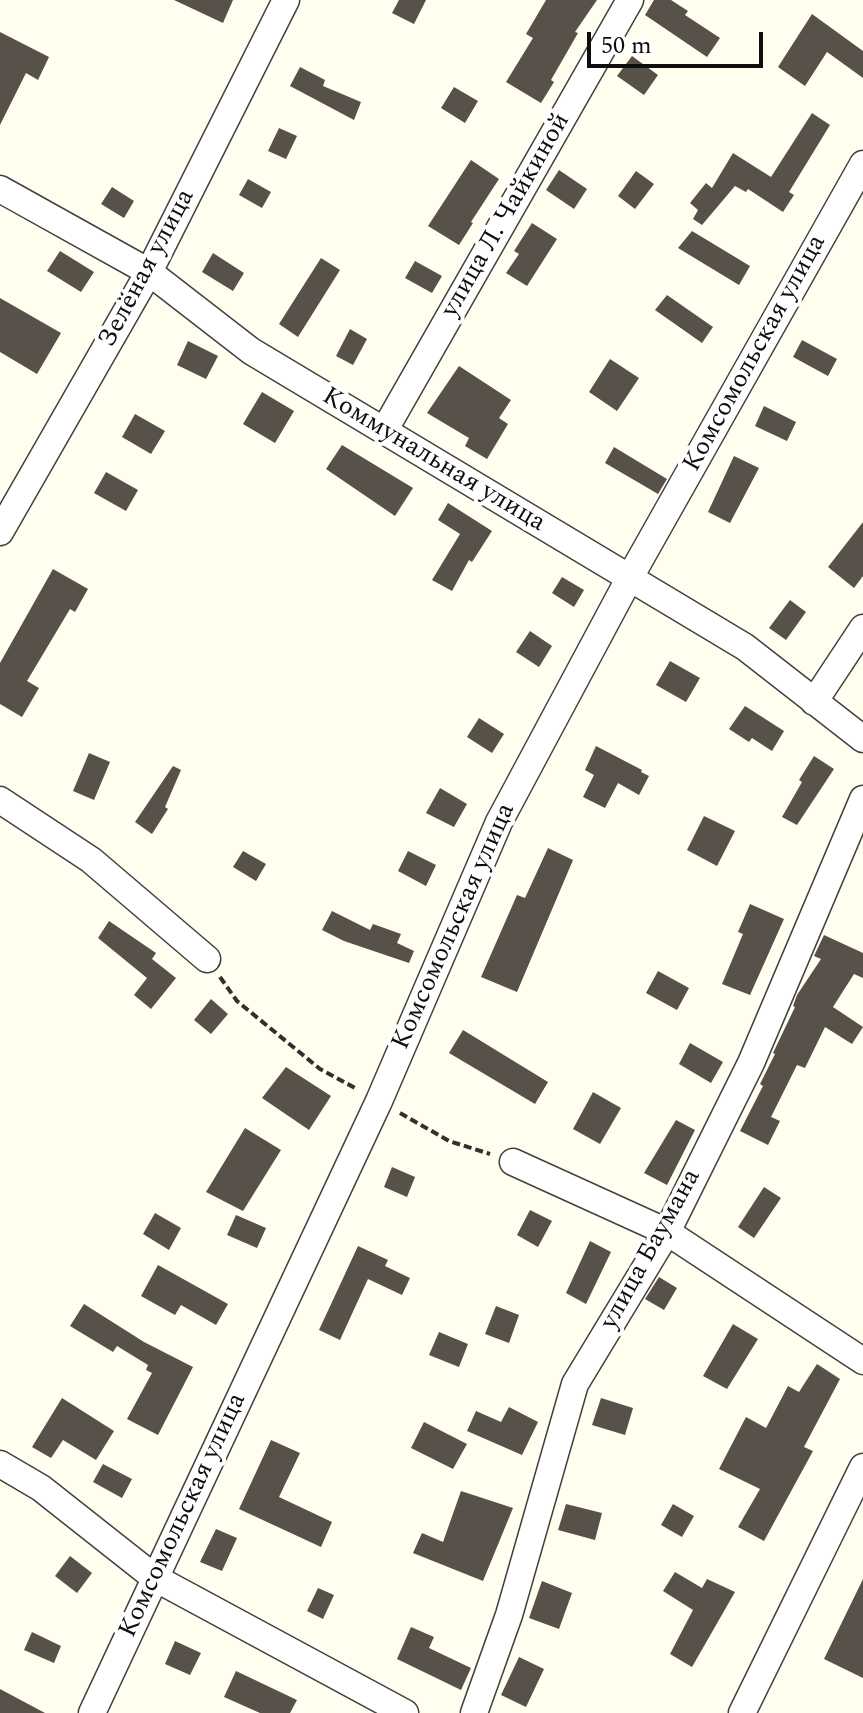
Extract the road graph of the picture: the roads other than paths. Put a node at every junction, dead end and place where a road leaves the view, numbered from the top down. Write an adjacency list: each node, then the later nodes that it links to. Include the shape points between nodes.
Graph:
1 (286, 0): 5 (street, Зелёная улица)
2 (630, 0): 6 (street, улица Л. Чайкиной)
3 (863, 164): 8 (street, Комсомольская улица)
4 (0, 189): 5 (street, Коммунальная улица)
5 (149, 272): 6 (street, Коммунальная улица, via 251,351); 7 (street, Зелёная улица)
6 (384, 431): 8 (street, Коммунальная улица)
7 (0, 532)
8 (629, 579): 10 (street, Коммунальная улица, via 745,647); 20 (street, Комсомольская улица, via 499,822 379,1101)
9 (863, 628): 10 (street)
10 (814, 702): 11 (street, Коммунальная улица)
11 (863, 739)
12 (863, 799): 16 (street, улица Баумана, via 751,1063)
13 (0, 800): 14 (street, via 91,860)
14 (207, 959)
15 (513, 1162): 16 (street)
16 (667, 1232): 17 (street); 23 (street, улица Баумана, via 575,1384 509,1615)
17 (863, 1361)
18 (0, 1464): 20 (street, via 41,1488)
19 (863, 1467): 24 (street)
20 (155, 1578): 21 (street, Комсомольская улица); 22 (street)
21 (92, 1713)
22 (403, 1713)
23 (474, 1713)
24 (742, 1713)

